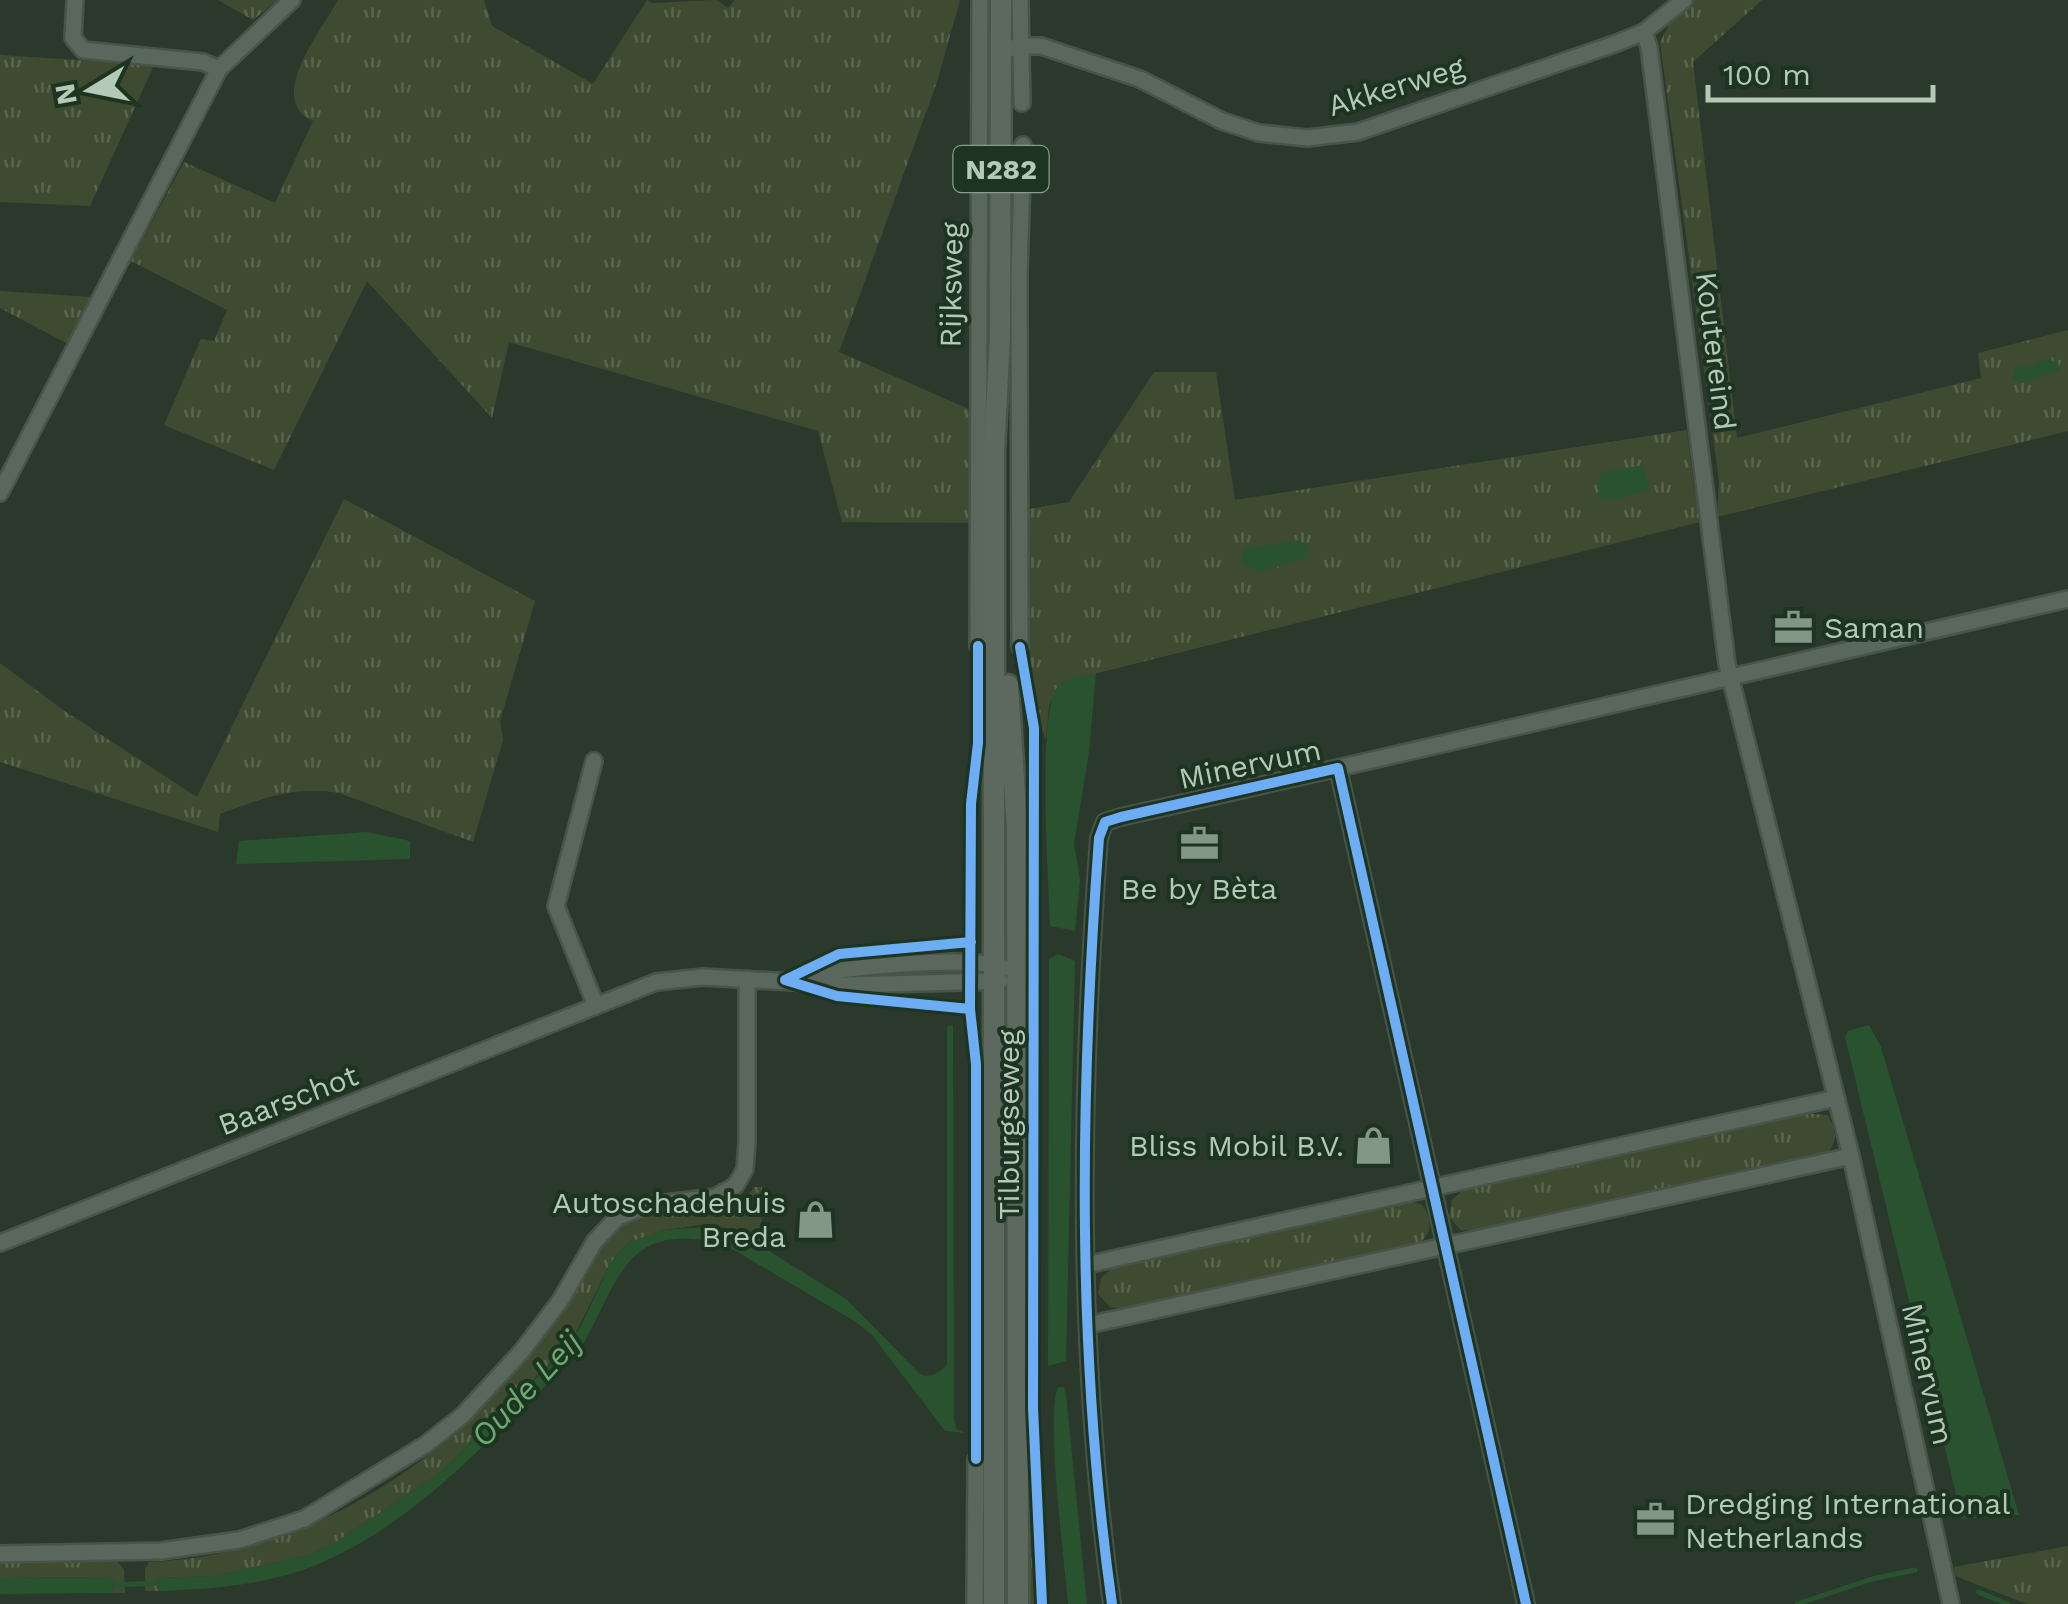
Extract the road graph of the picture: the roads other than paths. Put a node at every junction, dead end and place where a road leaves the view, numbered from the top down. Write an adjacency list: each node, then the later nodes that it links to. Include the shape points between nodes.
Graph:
1 (74, 0): 9 (street, via 73,38 83,50)
2 (292, 0): 9 (street)
3 (980, 0): 13 (street, Rijksweg)
4 (1001, 0): 8 (main road, Rijksweg / N282)
5 (1020, 0): 8 (street, Rijksweg)
6 (1684, 0): 7 (street, Akkerweg)
7 (1644, 32): 8 (street, Akkerweg, via 1358,132 1308,138 1240,127 1140,80 1041,46); 17 (street, Koutereind)
8 (1010, 49): 10 (street, Rijksweg); 12 (main road, Rijksweg / N282)
9 (218, 69): 14 (street)
10 (1022, 103)
11 (1023, 144): 12 (street, Rijksweg)
12 (1010, 338): 13 (main road, Rijksweg / N282); 16 (street, Rijksweg)
13 (993, 450): 16 (main road, Rijksweg / N282)
14 (0, 493)
15 (2068, 600): 17 (street, Minervum)
16 (1000, 652): 20 (main road, Tilburgseweg / N282); 21 (main road, Tilburgseweg / N282, via 1017,828)
17 (1730, 678): 19 (street, Minervum); 24 (street, Minervum)
18 (594, 761): 23 (street, via 556,906)
19 (1338, 768): 26 (street, Minervum); 29 (street, Minervum, via 1105,822 1091,948)
20 (995, 973): 21 (street, Baarschot); 22 (street, Baarschot, via 844,968 785,980); 34 (main road, Tilburgseweg / N282)
21 (1018, 974): 35 (main road, Tilburgseweg / N282)
22 (748, 979): 23 (street, Baarschot, via 656,982); 32 (street, via 748,1142 735,1186 715,1197 649,1205 618,1217 522,1351 425,1445 304,1519 239,1540 161,1551)
23 (596, 1006): 27 (street, Baarschot)
24 (1836, 1098): 25 (street, Minervum); 26 (street)
25 (1851, 1156): 28 (street); 38 (street, Minervum)
26 (1434, 1187): 28 (street, Minervum); 29 (street)
27 (0, 1243)
28 (1446, 1246): 30 (street); 37 (street, Minervum)
29 (1086, 1265): 30 (street, Minervum)
30 (1088, 1325): 36 (street, Minervum)
31 (976, 1459): 33 (street)
32 (0, 1554)
33 (975, 1604)
34 (994, 1604)
35 (1018, 1604)
36 (1112, 1604)
37 (1526, 1604)
38 (1951, 1604)

